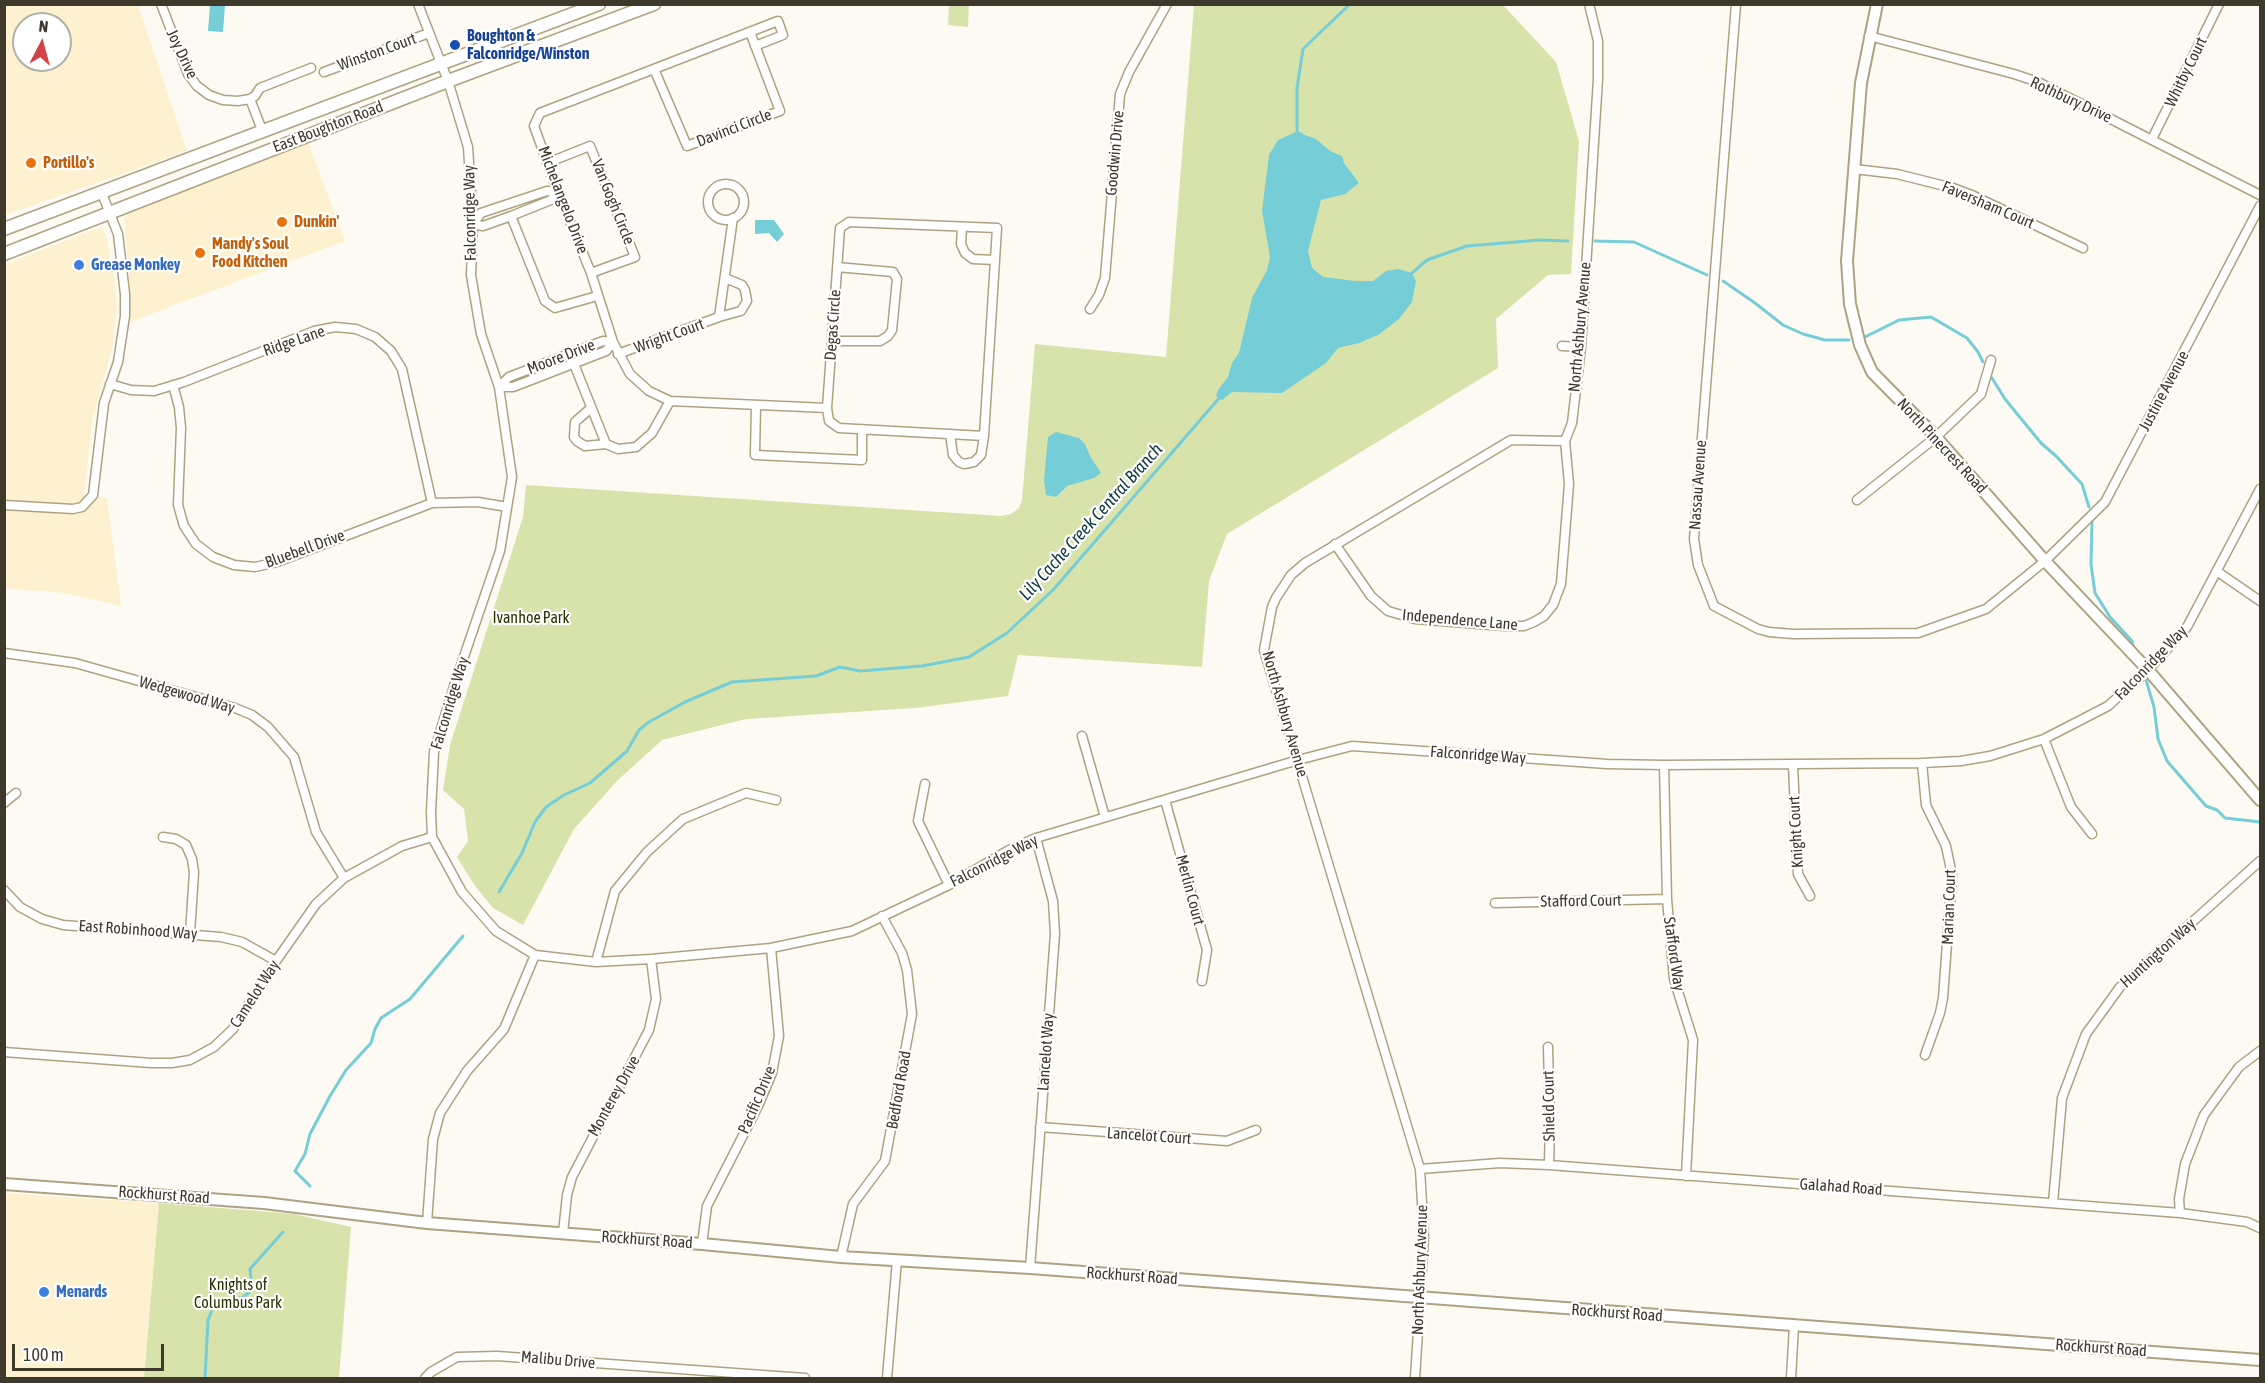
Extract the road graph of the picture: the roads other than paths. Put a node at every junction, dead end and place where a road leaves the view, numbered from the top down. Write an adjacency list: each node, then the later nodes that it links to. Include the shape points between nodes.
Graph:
1 (161, 4): 19 (street, Joy Drive, via 188,74 197,87 223,100)
2 (418, 4): 10 (street, Falconridge Way)
3 (599, 4): 14 (main road, East Boughton Road)
4 (654, 4): 18 (main road, East Boughton Road)
5 (1167, 4): 41 (street, Goodwin Drive, via 1120,94 1105,278)
6 (1589, 4): 46 (street, North Ashbury Avenue, via 1598,41 1598,79)
7 (1736, 4): 69 (street, Nassau Avenue, via 1694,530 1698,566 1714,606 1769,632 1918,633 1986,609)
8 (1877, 4): 12 (street, North Pinecrest Road)
9 (2219, 4): 21 (street, Whitby Court)
10 (429, 33): 14 (street, Falconridge Way); 17 (street, Winston Court)
11 (750, 33): 13 (street, Davinci Circle); 13 (street, Michelangelo Drive, via 778,21 783,35); 16 (street, Michelangelo Drive)
12 (1869, 36): 21 (street, Rothbury Drive, via 2030,79); 23 (street, North Pinecrest Road)
13 (755, 46): 16 (street, Davinci Circle, via 780,111 687,146)
14 (441, 63): 18 (street, Falconridge Way); 20 (main road, East Boughton Road)
15 (311, 68): 19 (street, via 260,88)
16 (654, 69): 22 (street, Michelangelo Drive, via 540,113 534,126)
17 (324, 72)
18 (448, 81): 28 (main road, East Boughton Road); 31 (street, Falconridge Way, via 468,147)
19 (250, 99): 20 (street)
20 (262, 130): 24 (main road, East Boughton Road)
21 (2152, 139): 26 (street, Rothbury Drive)
22 (547, 163): 25 (street, Michelangelo Drive); 38 (street, Van Gogh Circle, via 590,146 635,257)
23 (1854, 169): 34 (street, Faversham Court, via 1897,174 1953,188); 60 (street, North Pinecrest Road, via 1847,288 1860,345 1872,372)
24 (101, 191): 28 (street); 33 (main road, East Boughton Road)
25 (558, 192): 29 (street, via 551,200); 31 (street, via 547,190 481,213); 38 (street, Michelangelo Drive)
26 (2260, 195)
27 (2260, 206): 69 (street, Justine Avenue, via 2105,502)
28 (110, 212): 35 (main road, East Boughton Road); 50 (street, via 118,234 125,294 123,340)
29 (511, 216): 31 (street, via 483,226); 40 (street, via 545,301 555,308)
30 (733, 218): 30 (street, Wright Court, via 743,208 742,195 733,185 719,185 710,195 710,208 719,218); 39 (street, Wright Court)
31 (473, 224): 52 (street, Falconridge Way, via 471,275 481,334)
32 (962, 227): 36 (street, via 965,253 973,259); 36 (street, Degas Circle, via 997,228); 37 (street, Degas Circle, via 849,222 840,228)
33 (4, 229)
34 (2083, 248)
35 (4, 254)
36 (995, 260): 59 (street, Degas Circle)
37 (837, 267): 43 (street, Degas Circle); 43 (street, via 893,272 897,279 892,330 888,336 880,341)
38 (591, 273): 40 (street, Michelangelo Drive)
39 (725, 278): 42 (street, Wright Court); 42 (street, Wright Court, via 741,285 747,301 741,311)
40 (597, 296): 44 (street, Michelangelo Drive)
41 (1090, 309)
42 (719, 317): 47 (street, Wright Court)
43 (832, 341): 56 (street, Degas Circle)
44 (613, 342): 47 (street, Michelangelo Drive); 49 (street, Moore Drive, via 606,351); 52 (street, Moore Drive, via 603,341 509,377)
45 (1562, 346): 46 (street)
46 (1581, 347): 61 (street, North Ashbury Avenue, via 1572,423)
47 (618, 354): 53 (street, Michelangelo Drive, via 630,374 649,391)
48 (1991, 360): 60 (street, via 1981,394)
49 (574, 364): 52 (street, Moore Drive, via 513,387); 55 (street)
50 (110, 384): 51 (street, Ridge Lane, via 154,391); 66 (street, via 101,423 95,486 88,502 73,509)
51 (173, 385): 65 (street, Ridge Lane, via 314,331 356,329 375,337 391,351 402,369); 65 (street, Bluebell Drive, via 181,428 178,505 184,526 196,544 213,557 255,567 277,562)
52 (499, 387): 67 (street, Falconridge Way, via 512,477)
53 (670, 400): 54 (street, Michelangelo Drive); 62 (street, via 652,433 636,447 618,449)
54 (756, 405): 56 (street, Michelangelo Drive); 57 (street, via 755,455 862,460)
55 (591, 408): 62 (street); 62 (street, via 575,422 574,437 585,446)
56 (827, 408): 57 (street, via 829,421 840,428)
57 (862, 429): 58 (street)
58 (950, 434): 59 (street); 59 (street, Degas Circle, via 953,455 959,462 969,464 981,456)
59 (984, 436)
60 (1936, 437): 64 (street); 69 (street, North Pinecrest Road)
61 (1565, 441): 68 (street, North Ashbury Avenue, via 1511,440); 68 (street, Independence Lane, via 1569,484 1560,584 1554,605 1534,622 1504,626 1415,619 1388,611 1371,596)
62 (606, 444)
63 (2260, 489): 70 (street, Falconridge Way)
64 (1857, 500)
65 (432, 503): 67 (street, Bluebell Drive, via 470,502)
66 (4, 505)
67 (507, 507): 89 (street, Falconridge Way, via 500,551 434,752)
68 (1335, 544): 76 (street, North Ashbury Avenue, via 1297,570 1282,587 1272,607 1264,650)
69 (2045, 561): 73 (street, North Pinecrest Road)
70 (2218, 572): 71 (street); 73 (street, Falconridge Way, via 2187,627)
71 (2260, 601)
72 (4, 653): 92 (street, Wedgewood Way, via 75,663 252,715 294,757 316,832)
73 (2148, 670): 75 (street, Falconridge Way, via 2108,706); 84 (street, North Pinecrest Road)
74 (1082, 736): 86 (street)
75 (2044, 739): 77 (street, Falconridge Way, via 1990,756); 87 (street, via 2071,807)
76 (1298, 760): 78 (street, Falconridge Way, via 1362,746); 83 (street, Falconridge Way); 113 (street, North Ashbury Avenue)
77 (1922, 763): 79 (street, Falconridge Way); 109 (street, Marian Court, via 1926,805 1946,846 1952,875 1943,998)
78 (1664, 765): 79 (street, Falconridge Way); 96 (street, Stafford Way)
79 (1793, 765): 95 (street, Knight Court, via 1798,874)
80 (926, 784): 93 (street, via 918,821)
81 (16, 794): 85 (street)
82 (776, 800): 104 (street, via 746,793 683,819 647,852 615,891)
83 (1165, 800): 86 (street, Falconridge Way); 105 (street, Merlin Court, via 1207,950)
84 (2260, 800)
85 (4, 803)
86 (1105, 817): 90 (street, Falconridge Way)
87 (2092, 834)
88 (164, 837): 99 (street, via 186,845 192,859)
89 (432, 837): 92 (street, Camelot Way, via 402,846); 101 (street, Falconridge Way, via 462,892 496,931)
90 (1036, 838): 93 (street, Falconridge Way); 110 (street, Lancelot Way, via 1055,918)
91 (2260, 861): 116 (street, Huntington Way, via 2120,987 2086,1034 2062,1098)
92 (344, 878): 103 (street, Camelot Way, via 316,904)
93 (949, 885): 98 (street, Falconridge Way)
94 (4, 890): 99 (street, East Robinhood Way, via 20,907 63,925)
95 (1810, 896)
96 (1667, 899): 97 (street, Stafford Court); 114 (street, Stafford Way, via 1674,979 1693,1040)
97 (1496, 903)
98 (882, 916): 100 (street, Falconridge Way, via 852,931); 122 (street, Bedford Road, via 902,953 912,1014 885,1161 853,1204)
99 (190, 934): 103 (street, East Robinhood Way, via 242,942)
100 (771, 948): 102 (street, Falconridge Way); 121 (street, Pacific Drive, via 779,1036 772,1073 707,1206)
101 (535, 954): 104 (street, Falconridge Way); 118 (street, via 504,1029 467,1071 440,1113 433,1139)
102 (651, 959): 104 (street, Falconridge Way); 120 (street, Monterey Drive, via 656,999 653,1018 572,1177)
103 (276, 961): 108 (street, Camelot Way, via 233,1029 214,1047 190,1060 151,1063)
104 (596, 962)
105 (1202, 981)
106 (1548, 1047): 112 (street, Shield Court)
107 (2260, 1051): 117 (street, via 2239,1066 2204,1114 2185,1164)
108 (4, 1052)
109 (1925, 1055)
110 (1040, 1127): 111 (street, Lancelot Court, via 1227,1141); 124 (street, Lancelot Way)
111 (1256, 1130)
112 (1549, 1165): 113 (street, Galahad Road, via 1500,1163); 114 (street, Galahad Road)
113 (1420, 1170): 125 (street, North Ashbury Avenue, via 1424,1237)
114 (1686, 1176): 116 (street, Galahad Road)
115 (4, 1184): 118 (street, Rockhurst Road, via 264,1203)
116 (2053, 1203): 117 (street, Galahad Road)
117 (2180, 1213): 119 (street, Galahad Road, via 2247,1222)
118 (427, 1223): 120 (street, Rockhurst Road)
119 (2260, 1228)
120 (563, 1233): 121 (street, Rockhurst Road)
121 (702, 1244): 122 (street, Rockhurst Road)
122 (841, 1257): 123 (street, Rockhurst Road)
123 (897, 1260): 124 (street, Rockhurst Road); 133 (street)
124 (1030, 1268): 125 (street, Rockhurst Road)
125 (1421, 1298): 126 (street, Rockhurst Road); 134 (street, North Ashbury Avenue)
126 (1794, 1326): 127 (street, Rockhurst Road); 135 (street)
127 (2260, 1360)
128 (639, 1367): 129 (street, Malibu Drive); 130 (street, Malibu Drive, via 497,1356 458,1358); 131 (street)
129 (762, 1377): 132 (street, Malibu Drive)
130 (424, 1378)
131 (638, 1378)
132 (805, 1378)
133 (887, 1378)
134 (1416, 1378)
135 (1791, 1378)

